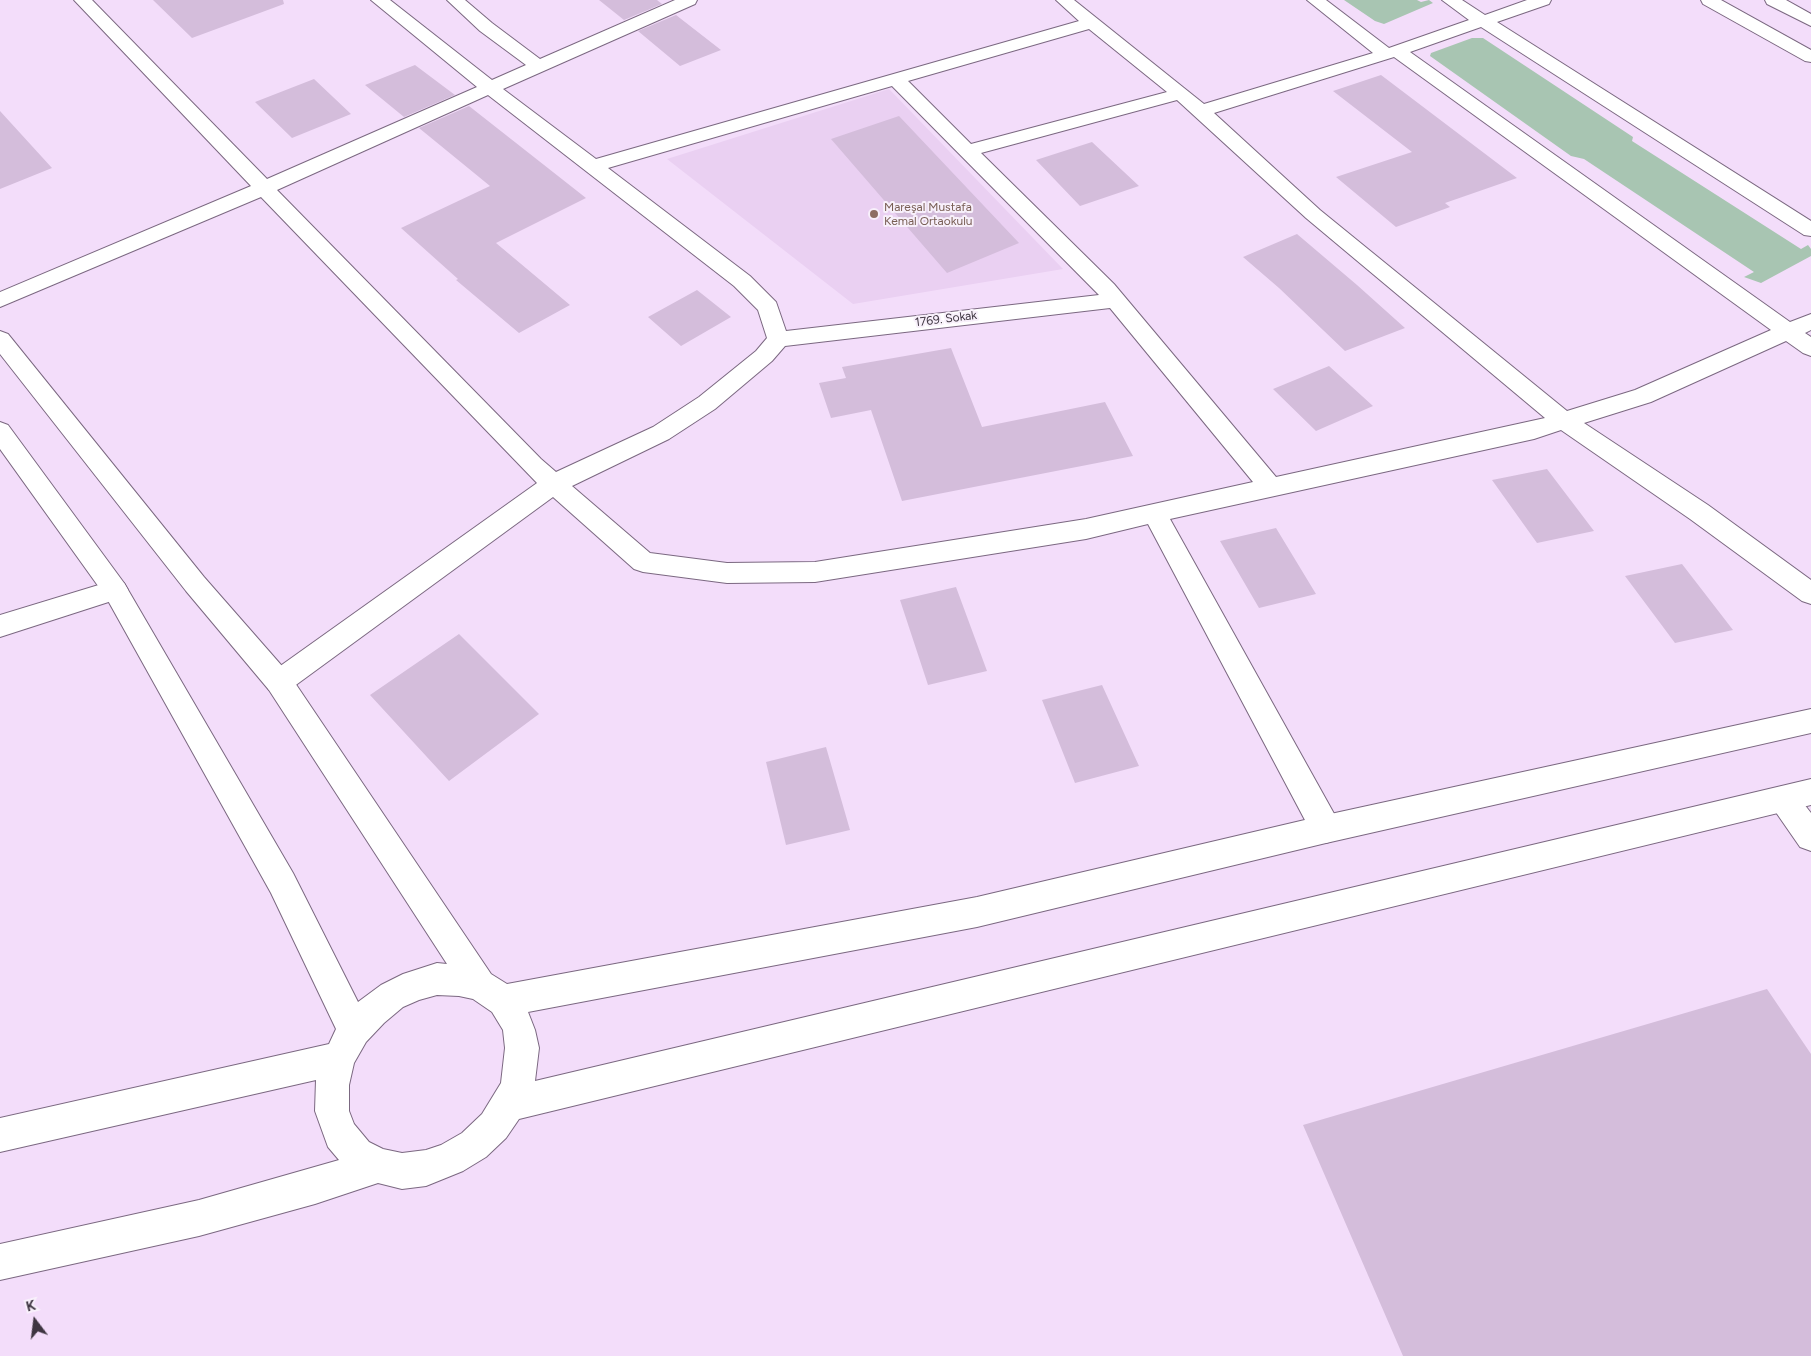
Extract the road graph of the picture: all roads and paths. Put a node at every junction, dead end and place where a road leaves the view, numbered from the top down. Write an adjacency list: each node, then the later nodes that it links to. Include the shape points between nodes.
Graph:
1 (82, 0): 23 (street)
2 (379, 0): 18 (street)
3 (455, 0): 16 (street)
4 (689, 0): 16 (street)
5 (1064, 0): 13 (street)
6 (1315, 0): 14 (street)
7 (1450, 0): 11 (street)
8 (1543, 0): 11 (street)
9 (1709, 0): 15 (street)
10 (1773, 0): 12 (street)
11 (1483, 21): 14 (street); 24 (street)
12 (1811, 21)
13 (1090, 23): 17 (street); 19 (street)
14 (1391, 52): 20 (street); 28 (street)
15 (1811, 57)
16 (538, 66): 18 (street)
17 (895, 79): 21 (street); 22 (street)
18 (489, 87): 22 (street); 23 (street)
19 (1180, 94): 20 (street); 21 (street)
20 (1200, 111): 32 (street, via 1313,214)
21 (967, 151): 26 (street)
22 (594, 166): 30 (street, via 742,281 768,307)
23 (264, 188): 25 (street); 34 (street)
24 (1811, 230)
25 (0, 300)
26 (1115, 300): 30 (street, 1769. Sokak); 35 (street)
27 (1811, 321): 28 (street)
28 (1788, 332): 31 (street); 32 (street, via 1643,396)
29 (0, 339): 40 (street, via 195,584)
30 (778, 339): 34 (street, via 764,356 707,403 661,433)
31 (1811, 348)
32 (1564, 420): 35 (street, via 1534,430); 38 (street, via 1699,512)
33 (0, 431): 37 (street)
34 (554, 484): 36 (street, via 643,562 727,573 815,572 1086,529); 40 (street)
35 (1271, 487): 36 (street)
36 (1154, 514): 43 (street)
37 (116, 590): 39 (street); 46 (street, via 282,883)
38 (1811, 594)
39 (0, 626)
40 (279, 682): 45 (street)
41 (1811, 722): 43 (street)
42 (1797, 796): 44 (street); 47 (street)
43 (1326, 829): 45 (street, via 977,912)
44 (1811, 836)
45 (492, 993): 46 (street, via 459,980 414,985 372,1011); 47 (street, via 513,1015 522,1048 518,1086)
46 (347, 1044): 48 (street); 49 (street, via 332,1085 332,1111 340,1135 357,1154)
47 (509, 1104): 49 (street, via 494,1126 474,1145 451,1159 426,1168 402,1171)
48 (0, 1135)
49 (378, 1166): 50 (street, via 199,1218)
50 (0, 1262)

